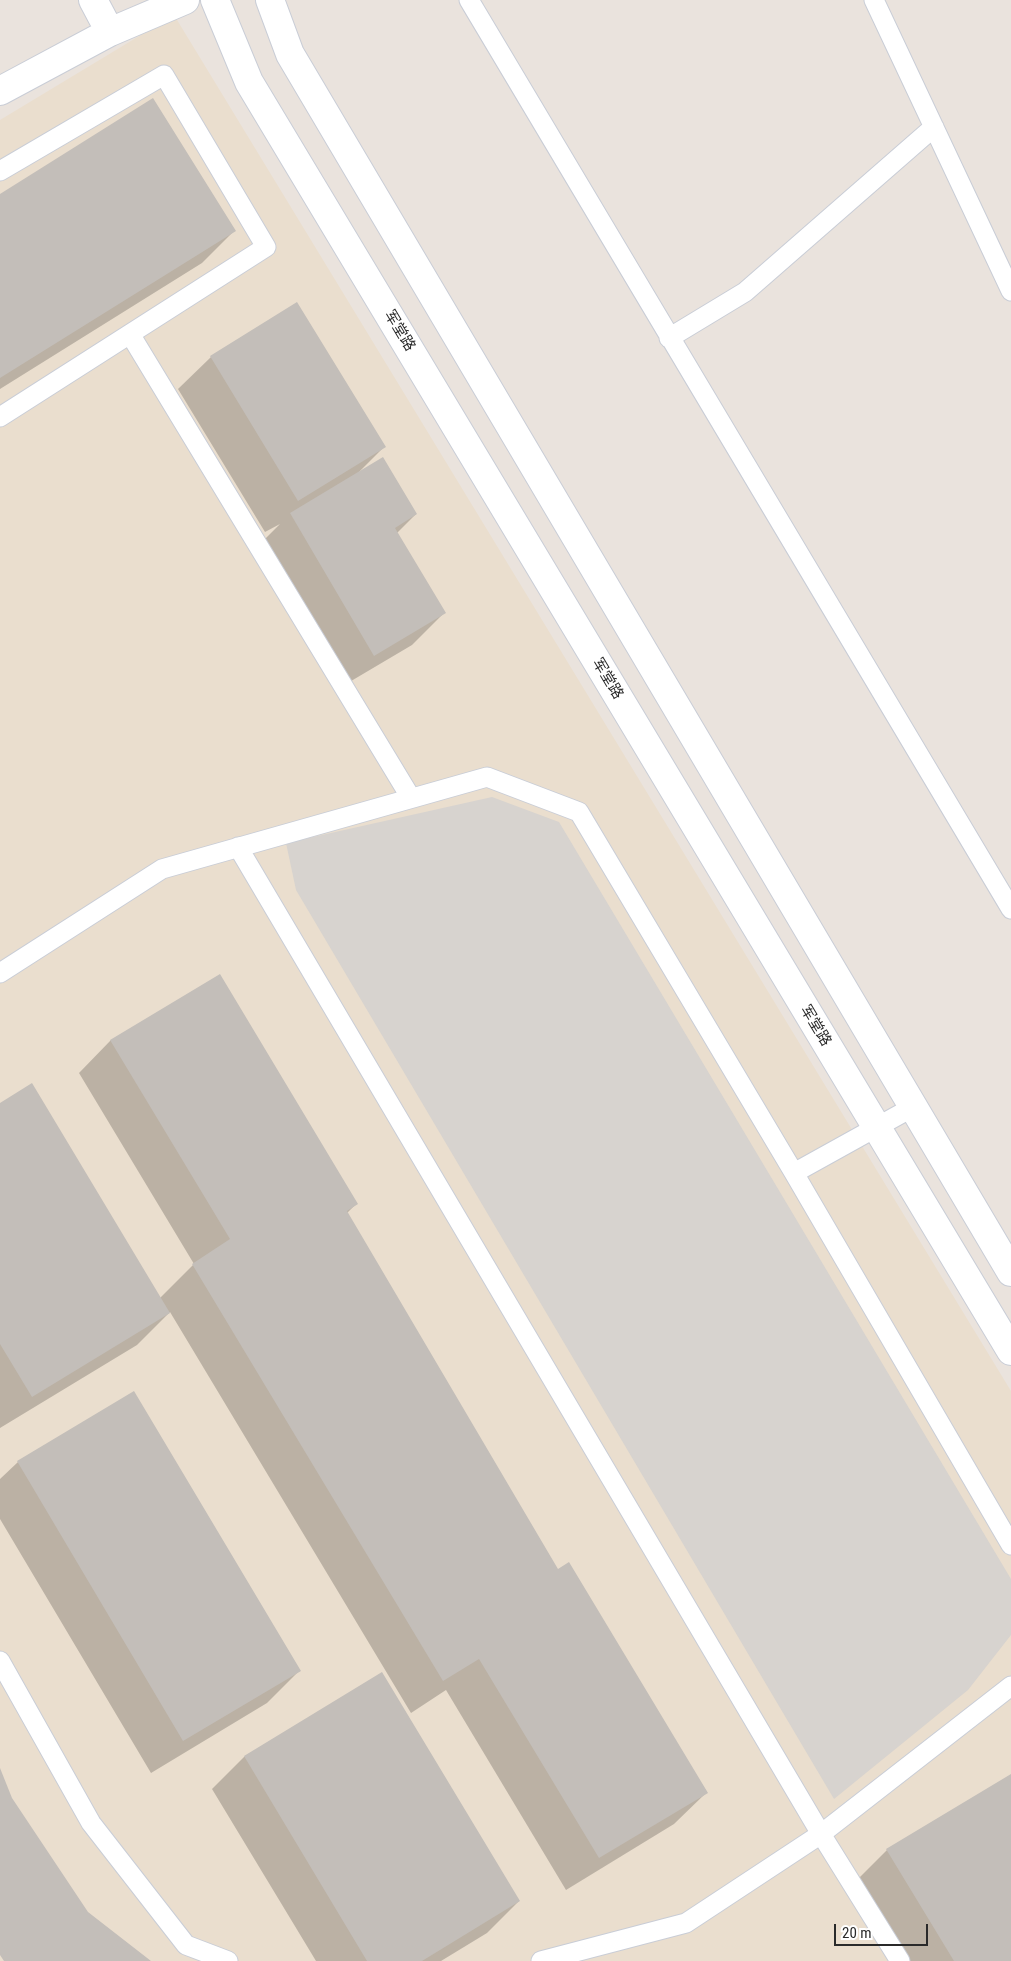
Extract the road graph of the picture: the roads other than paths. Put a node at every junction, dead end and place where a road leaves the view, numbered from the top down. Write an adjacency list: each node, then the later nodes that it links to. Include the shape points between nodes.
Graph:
1 (93, 0): 7 (street)
2 (185, 0): 7 (street)
3 (215, 0): 20 (street, 军堂路, via 249,82)
4 (270, 0): 19 (street, via 290,54)
5 (469, 0): 13 (lane)
6 (874, 0): 9 (lane)
7 (110, 32): 8 (street)
8 (0, 92)
9 (934, 127): 11 (lane); 13 (lane, via 745,292)
10 (0, 170): 12 (lane, via 164,75 266,247)
11 (1011, 291)
12 (130, 334): 14 (lane); 15 (lane)
13 (669, 338): 17 (lane)
14 (0, 417)
15 (411, 798): 16 (lane); 21 (lane, via 487,777 580,812)
16 (238, 847): 18 (lane, via 162,869); 27 (lane)
17 (1011, 909)
18 (0, 973)
19 (913, 1107): 20 (lane); 22 (street)
20 (876, 1127): 21 (lane); 23 (street, 军堂路)
21 (794, 1173): 24 (lane)
22 (1011, 1272)
23 (1011, 1352)
24 (1011, 1546)
25 (0, 1661): 28 (lane, via 97,1830 186,1945)
26 (1011, 1686): 27 (lane)
27 (821, 1834): 29 (lane, via 686,1923); 30 (lane)
28 (228, 1961)
29 (541, 1961)
30 (900, 1961)

